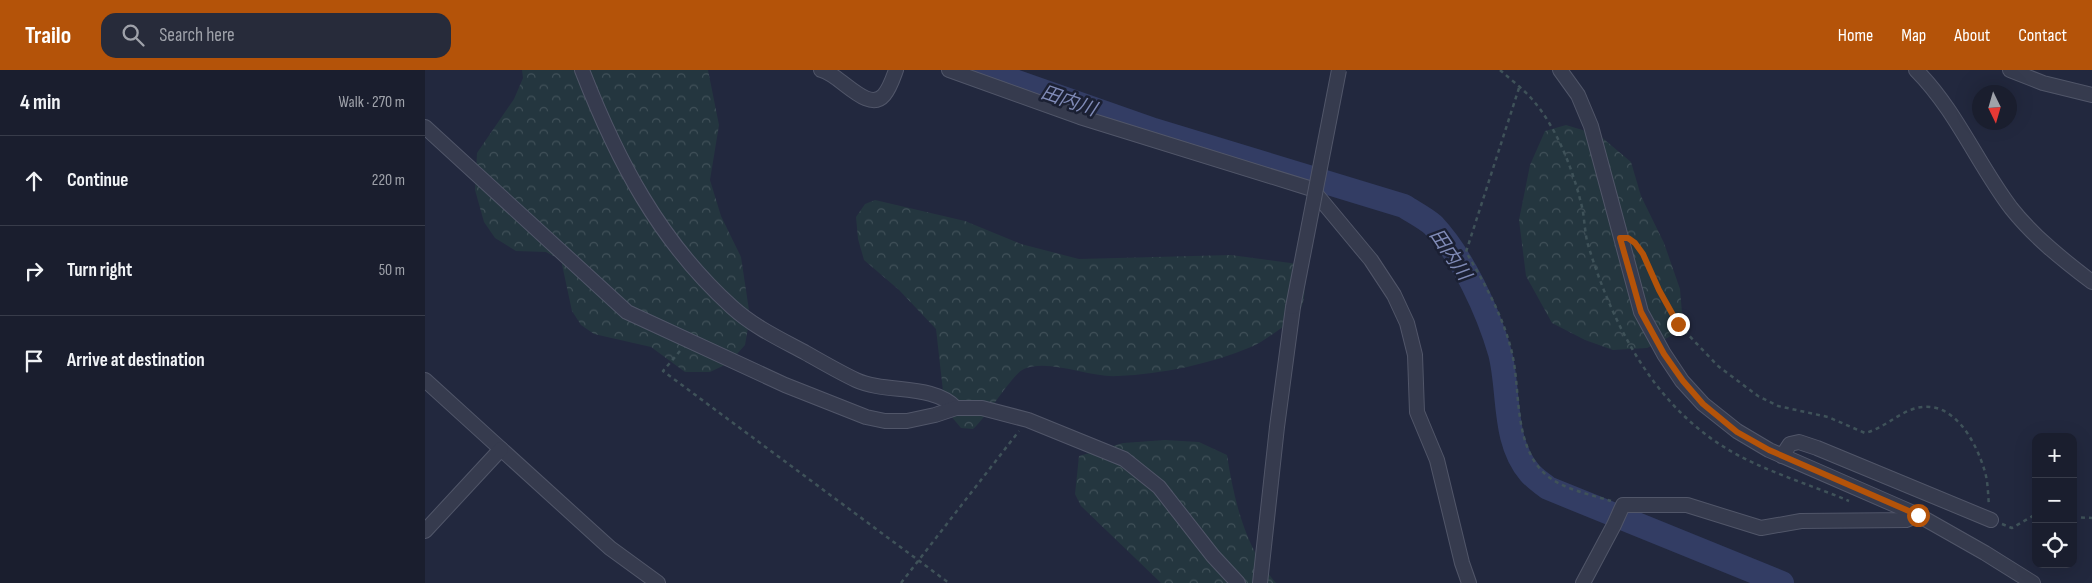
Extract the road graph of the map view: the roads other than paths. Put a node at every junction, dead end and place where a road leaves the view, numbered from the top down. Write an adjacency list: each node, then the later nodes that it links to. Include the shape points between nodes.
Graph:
1 (582, 70): 13 (street, via 616,152 649,208 697,273 733,308 763,330 857,381 898,391 935,394 947,398)
2 (821, 70): 3 (street, via 838,78 867,100 874,101 885,94)
3 (896, 70)
4 (949, 70): 22 (street, via 1080,117 1312,189 1371,260 1394,295 1407,323 1415,355 1417,412 1437,460)
5 (1339, 70): 21 (street, bridge, via 1293,307)
6 (1559, 70): 15 (street, via 1578,95 1591,126 1641,312 1664,354 1703,404 1737,432)
7 (1916, 70): 11 (street, via 1953,115 2011,208 2050,249)
8 (2010, 70): 9 (street)
9 (2092, 95)
10 (425, 127): 13 (street, via 627,312 785,385 866,417 907,421)
11 (2092, 282)
12 (425, 380): 14 (street)
13 (956, 408): 20 (street, via 982,408 1028,420 1123,459 1159,487)
14 (501, 449): 18 (street); 19 (street, via 610,548)
15 (1782, 456): 16 (street); 17 (street, via 1790,444 1799,442)
16 (1918, 515): 23 (street, via 1906,520 1801,521 1761,528 1687,506 1622,506); 24 (street)
17 (1991, 520)
18 (425, 531)
19 (658, 583)
20 (1238, 583)
21 (1260, 583)
22 (1469, 583)
23 (1583, 583)
24 (2033, 583)

